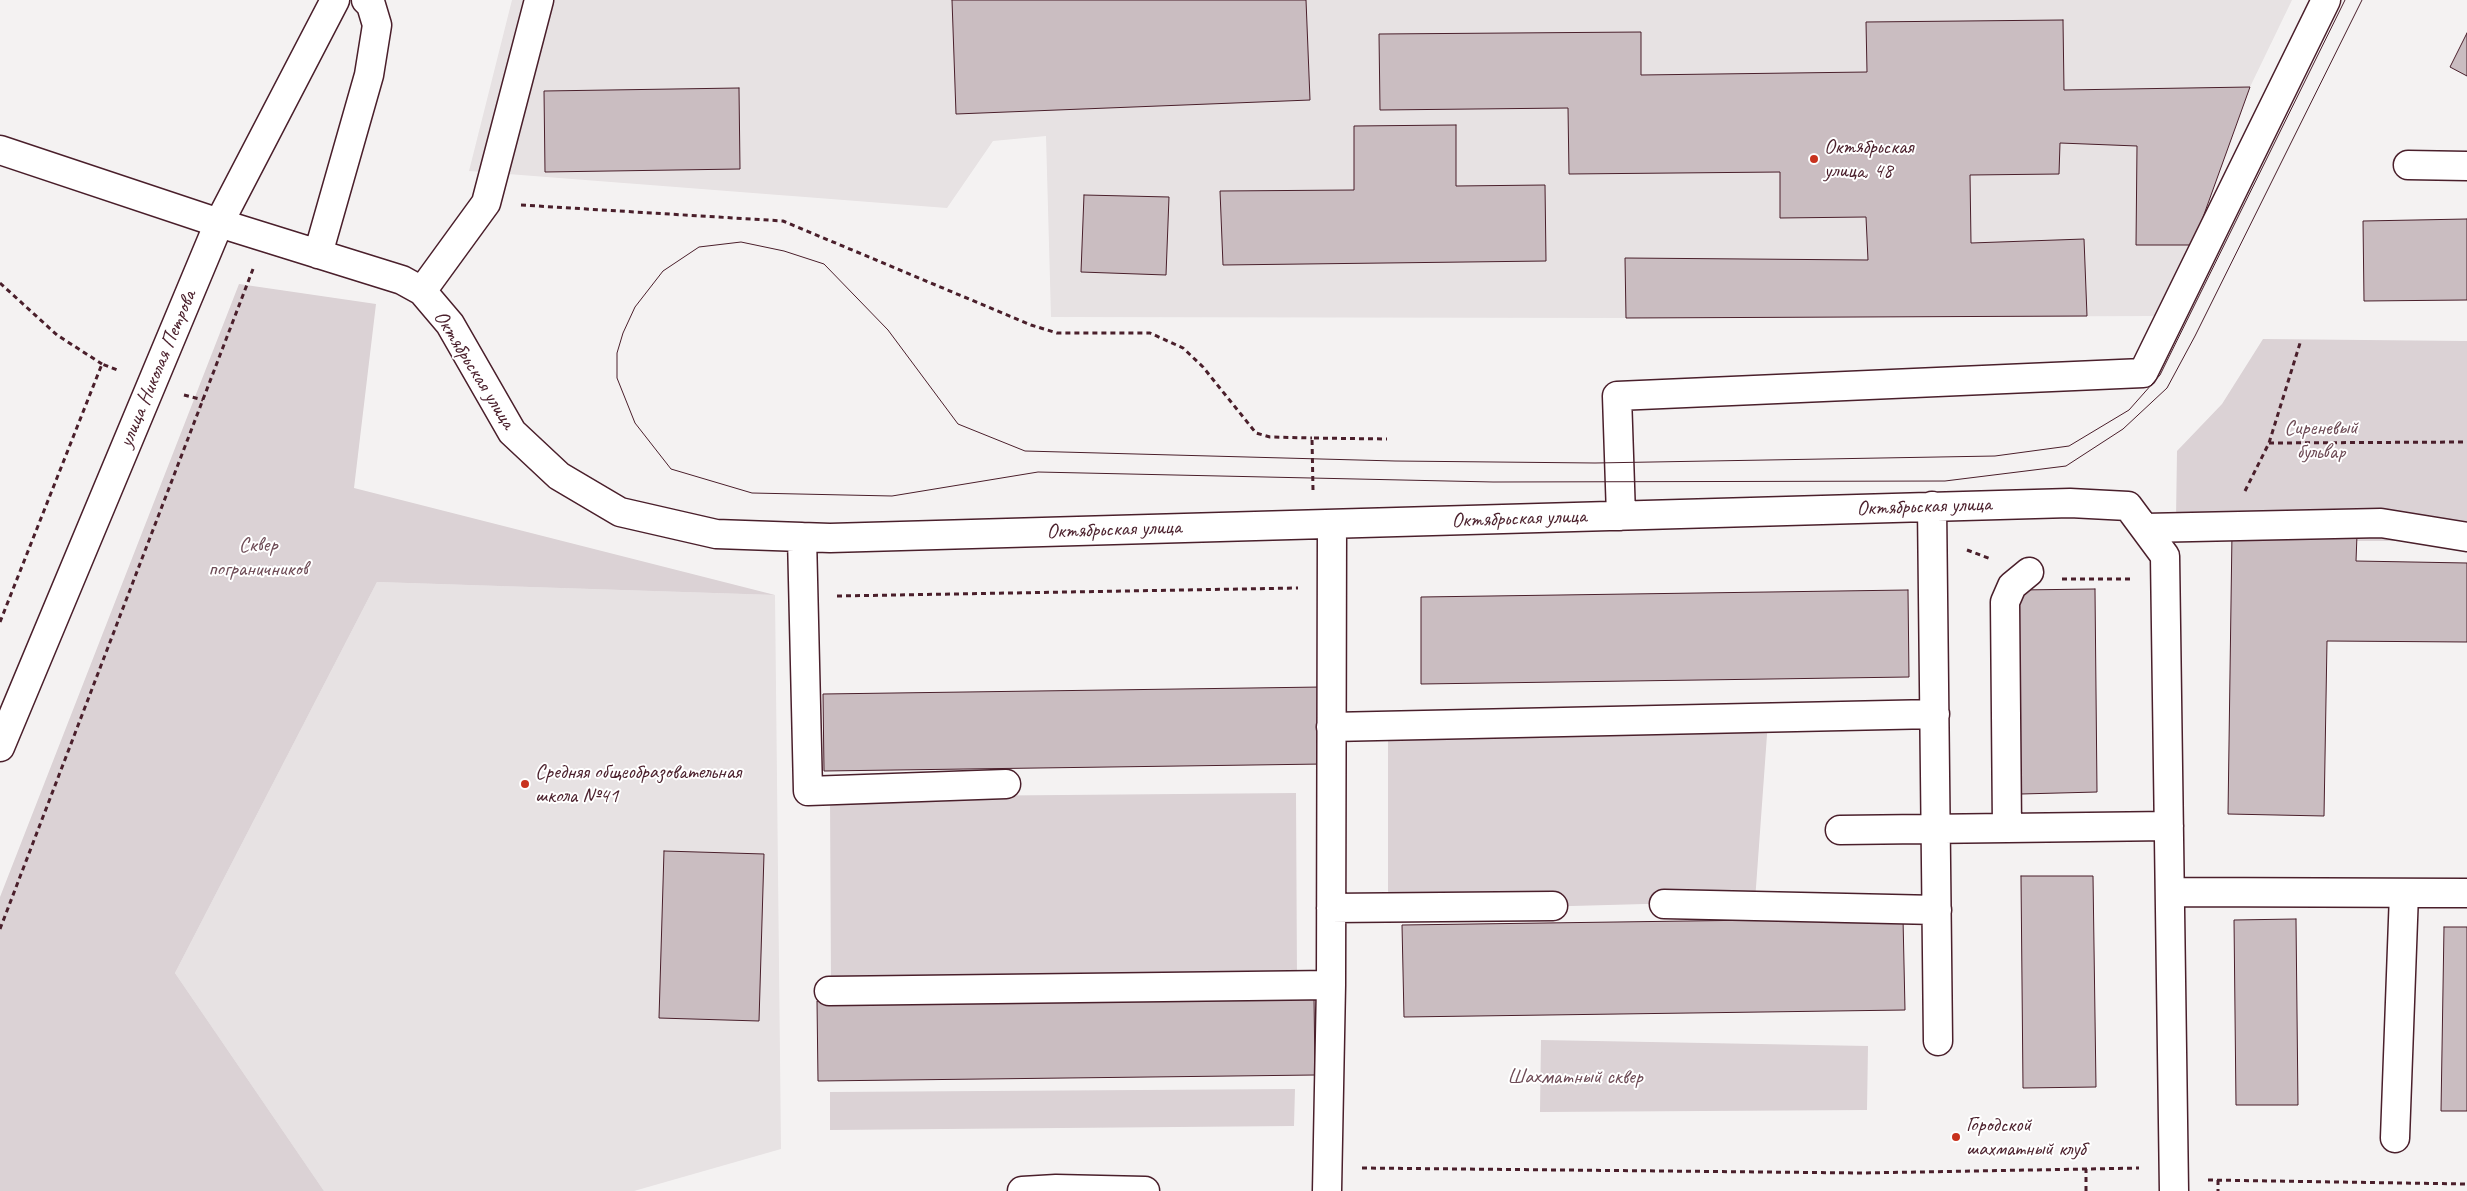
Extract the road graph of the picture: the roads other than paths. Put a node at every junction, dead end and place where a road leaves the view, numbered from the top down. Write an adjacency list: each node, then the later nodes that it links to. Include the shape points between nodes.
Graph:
1 (335, 0): 8 (street, улица Николая Петрова)
2 (366, 0): 9 (street, via 377,24 369,75)
3 (539, 0): 10 (street, via 486,203)
4 (2326, 0): 12 (street, via 2142,372 1617,396)
5 (0, 150): 8 (street, Октябрьская улица)
6 (2408, 165): 7 (street)
7 (2467, 166)
8 (219, 223): 9 (street, Октябрьская улица); 20 (street, улица Николая Петрова)
9 (318, 254): 10 (street, Октябрьская улица, via 402,280)
10 (422, 292): 15 (street, Октябрьская улица, via 450,324 512,432 559,476 620,512 716,534)
11 (1932, 506): 12 (street, Октябрьская улица); 14 (street, Октябрьская улица, via 2070,503 2128,506); 18 (street)
12 (1621, 516): 13 (street, Октябрьская улица)
13 (1332, 524): 15 (street, Октябрьская улица); 19 (street)
14 (2144, 528): 16 (street, via 2381,523); 22 (street, via 2165,556)
15 (802, 537): 21 (street, via 808,791)
16 (2467, 537)
17 (2029, 572): 23 (street, via 2012,586 2005,602)
18 (1935, 714): 19 (street); 24 (street)
19 (1331, 727): 31 (street)
20 (0, 747)
21 (1006, 784)
22 (2169, 826): 23 (street); 26 (street)
23 (2007, 828): 24 (street)
24 (1936, 829): 25 (street); 32 (street)
25 (1840, 830)
26 (2170, 892): 27 (street); 41 (street)
27 (2404, 893): 28 (street); 36 (street)
28 (2467, 894)
29 (1664, 904): 32 (street)
30 (1553, 906): 31 (street)
31 (1331, 908): 33 (street)
32 (1937, 910): 35 (street)
33 (1331, 985): 34 (street); 37 (street)
34 (829, 991)
35 (1938, 1042)
36 (2395, 1138)
37 (1327, 1179)
38 (1073, 1190): 39 (street); 40 (street)
39 (1022, 1191)
40 (1145, 1191)
41 (2174, 1191)

